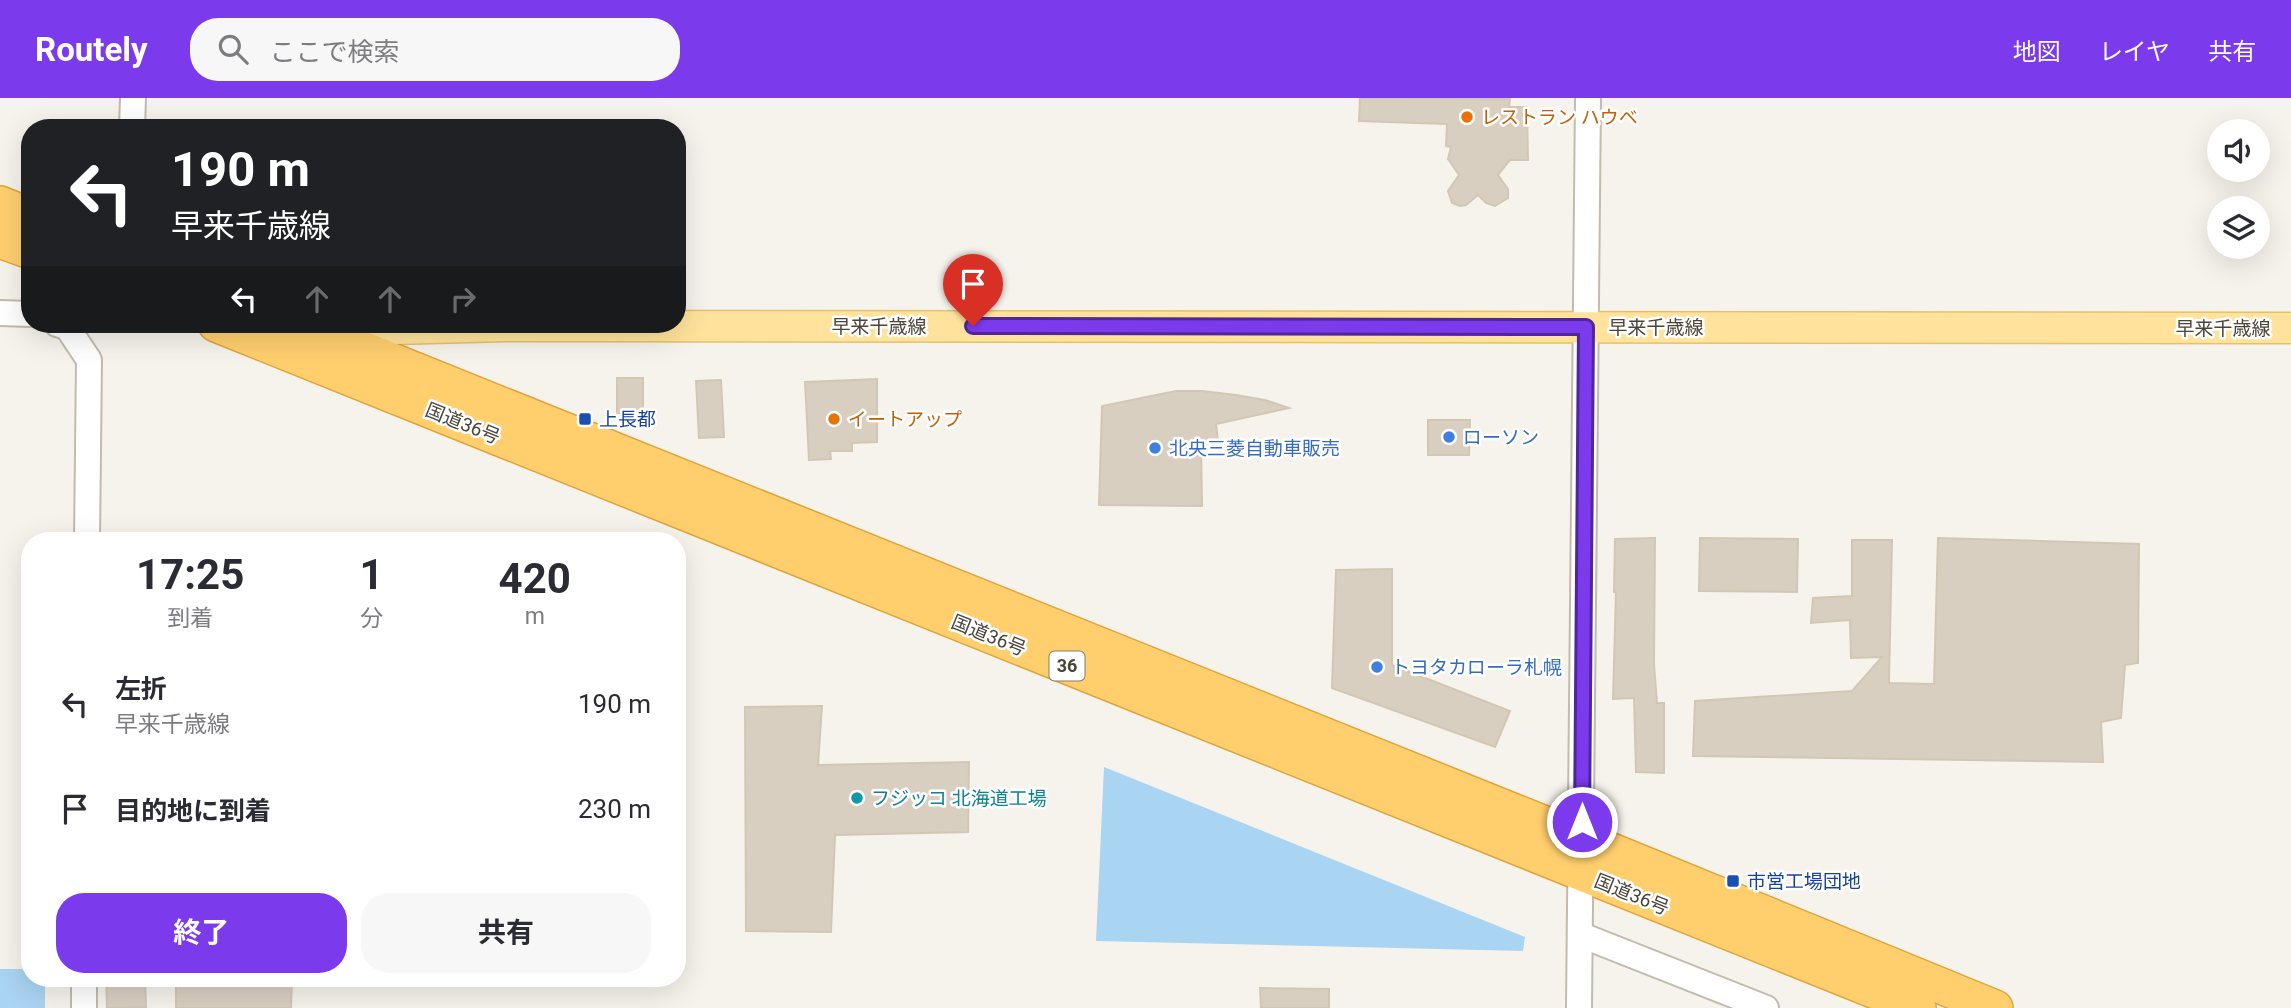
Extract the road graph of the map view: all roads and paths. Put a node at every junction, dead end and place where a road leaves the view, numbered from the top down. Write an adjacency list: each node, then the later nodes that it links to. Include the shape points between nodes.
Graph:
1 (133, 98): 3 (street)
2 (1588, 98): 11 (street)
3 (132, 119)
4 (0, 204): 5 (highway)
5 (21, 212)
6 (0, 240): 7 (highway)
7 (21, 248)
8 (0, 313): 9 (street)
9 (21, 314)
10 (686, 326): 11 (main road, 早来千歳線)
11 (1586, 327): 12 (main road, 早来千歳線); 19 (street)
12 (2291, 328)
13 (70, 333): 18 (street, via 89,360)
14 (239, 333): 17 (highway, 国道36号 / 36)
15 (295, 333): 17 (main road, 早来千歳線)
16 (324, 333): 19 (highway, 国道36号 / 36)
17 (268, 344): 20 (highway, 国道36号 / 36)
18 (87, 532)
19 (1582, 839): 20 (street); 27 (highway, 国道36号 / 36)
20 (1581, 874): 21 (street); 26 (highway, 国道36号 / 36)
21 (1581, 935): 24 (street); 25 (street)
22 (84, 987): 23 (street)
23 (83, 1008)
24 (1579, 1008)
25 (1766, 1008)
26 (1918, 1008)
27 (1995, 1008)

